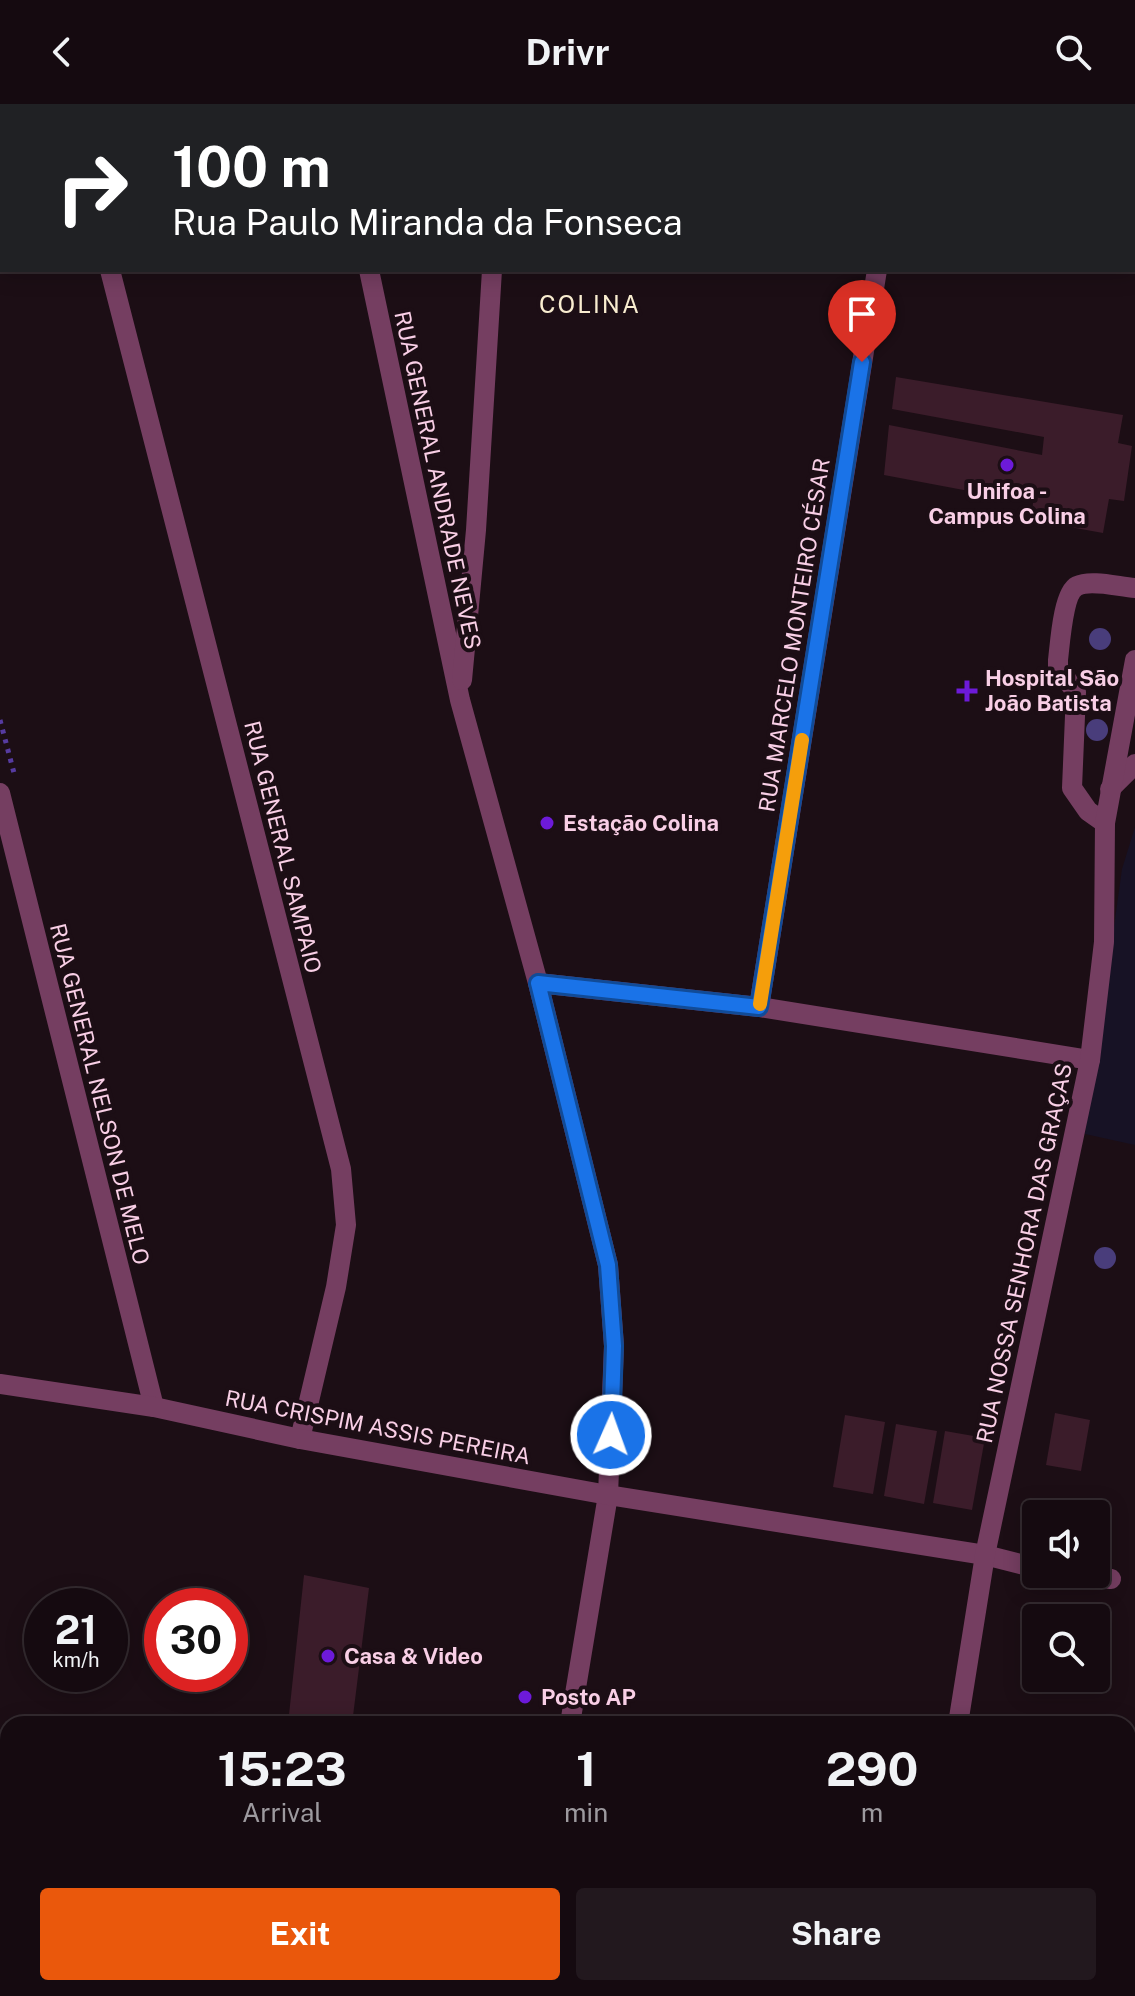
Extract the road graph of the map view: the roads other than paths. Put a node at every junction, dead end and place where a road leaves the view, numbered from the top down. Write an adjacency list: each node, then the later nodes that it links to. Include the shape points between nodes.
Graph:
1 (111, 272): 17 (street, RUA GENERAL SAMPAIO, via 341,1169 346,1225)
2 (369, 272): 7 (street, RUA GENERAL ANDRADE NEVES)
3 (492, 272): 7 (street, RUA GENERAL ANDRADE NEVES)
4 (877, 272): 13 (street, RUA MARCELO MONTEIRO CÉSAR)
5 (1135, 588): 11 (street, via 1088,584 1072,589 1058,660 1076,692 1072,788 1088,811)
6 (1135, 663): 9 (street, RUA NOSSA SENHORA DAS GRAÇAS)
7 (460, 700): 12 (street, RUA GENERAL ANDRADE NEVES)
8 (1135, 764): 9 (street)
9 (1110, 789): 11 (street, RUA NOSSA SENHORA DAS GRAÇAS)
10 (0, 793): 16 (street, RUA GENERAL NELSON DE MELO)
11 (1105, 823): 14 (street, RUA NOSSA SENHORA DAS GRAÇAS, via 1104,942)
12 (538, 983): 13 (street); 18 (street, RUA GENERAL ANDRADE NEVES, via 608,1265 614,1346)
13 (759, 1007): 14 (street)
14 (1090, 1060): 19 (street, RUA NOSSA SENHORA DAS GRAÇAS)
15 (0, 1384): 16 (street, RUA CRISPIM ASSIS PEREIRA)
16 (154, 1407): 17 (street, RUA CRISPIM ASSIS PEREIRA)
17 (300, 1439): 18 (street, RUA CRISPIM ASSIS PEREIRA)
18 (608, 1495): 19 (street, RUA CRISPIM ASSIS PEREIRA); 21 (street, RUA GENERAL ANDRADE NEVES)
19 (985, 1555): 20 (street, RUA CRISPIM ASSIS PEREIRA); 22 (street, RUA NOSSA SENHORA DAS GRAÇAS)
20 (1022, 1564)
21 (571, 1716)
22 (959, 1716)

